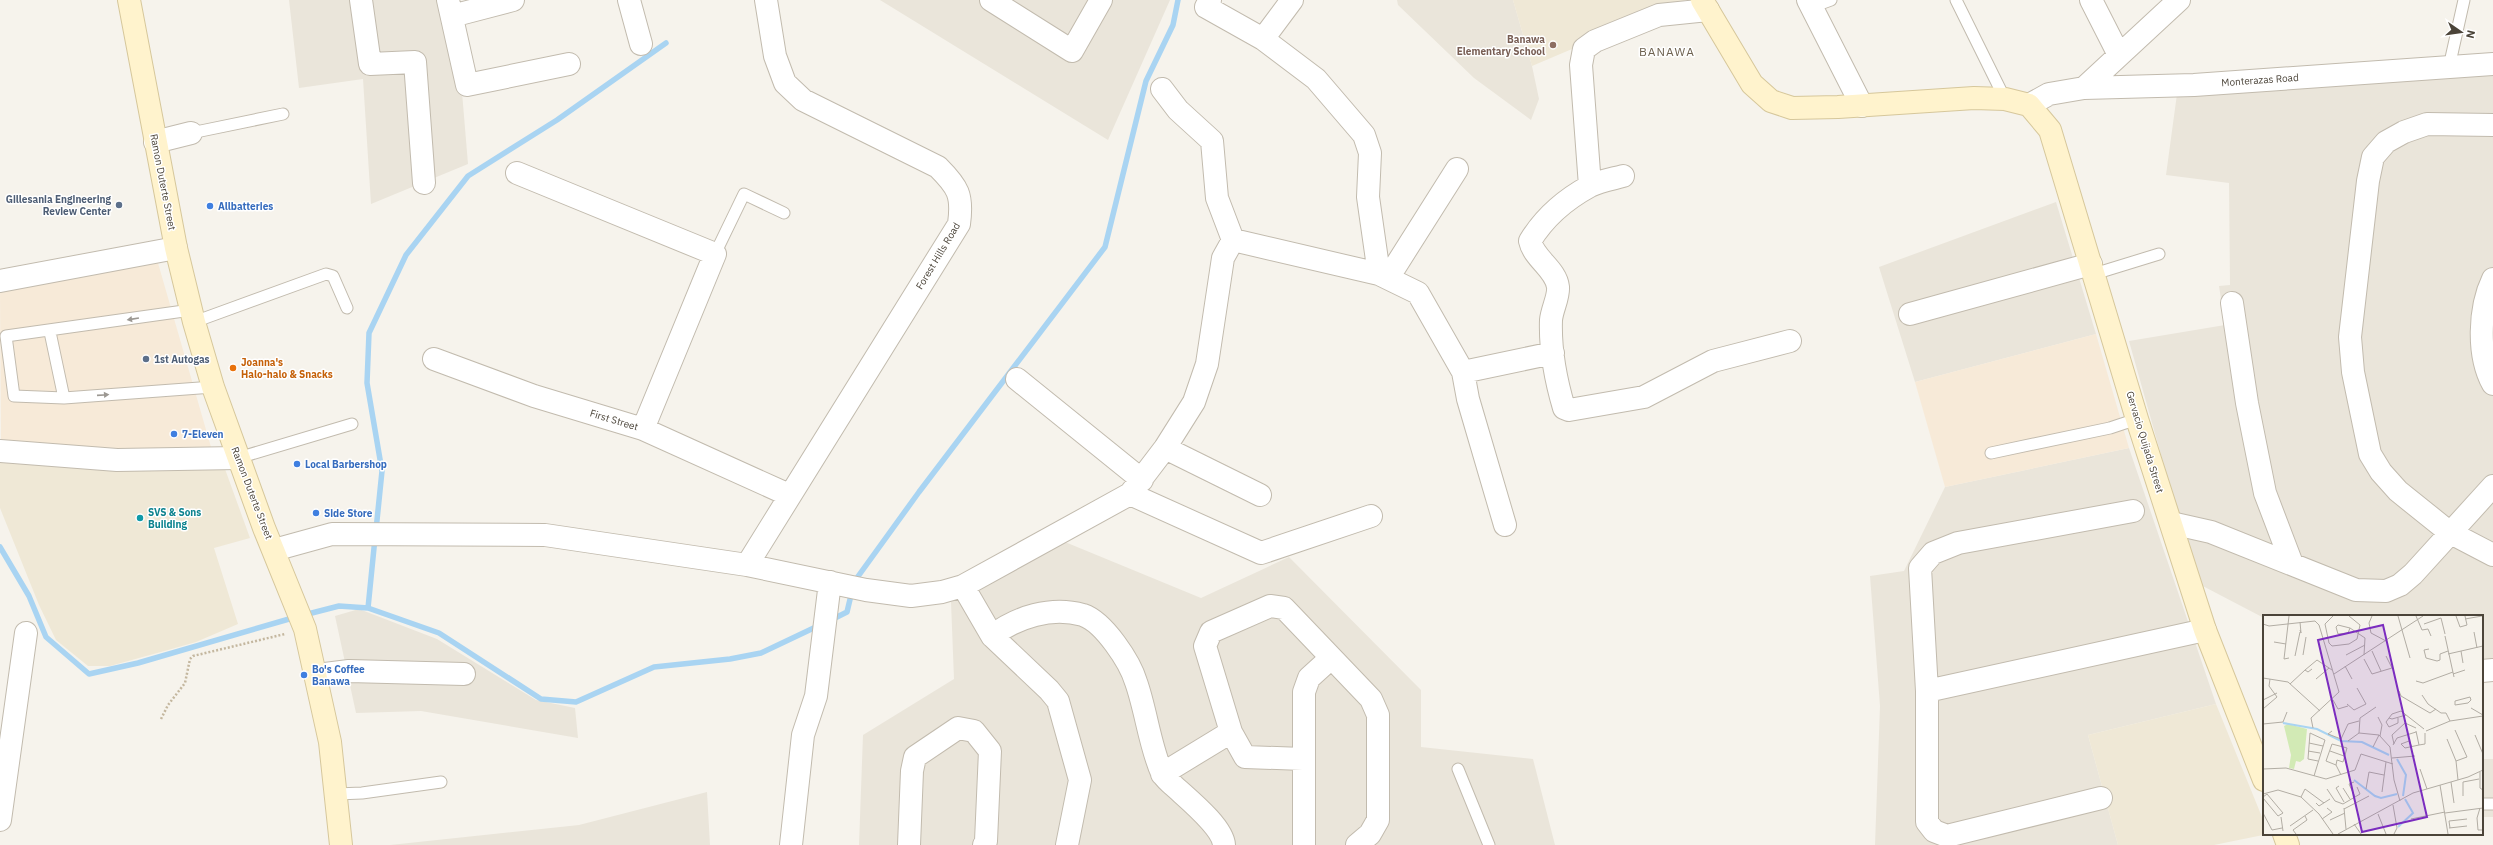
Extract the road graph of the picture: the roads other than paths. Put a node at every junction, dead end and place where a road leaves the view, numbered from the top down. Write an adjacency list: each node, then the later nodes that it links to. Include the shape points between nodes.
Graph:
1 (129, 0): 31 (street, Ramon Duterte Street)
2 (361, 0): 35 (street, via 370,64 415,62)
3 (513, 0): 16 (street)
4 (629, 0): 18 (street)
5 (766, 0): 68 (street, Forest Hills Road, via 775,56 785,83 803,100 938,167 955,183 961,206 959,224)
6 (991, 0): 7 (street, via 1072,51)
7 (1101, 0)
8 (1210, 0): 17 (street, via 1206,7)
9 (1292, 0): 17 (street)
10 (1956, 0): 25 (lane)
11 (2091, 0): 19 (street)
12 (2179, 0): 19 (street)
13 (2464, 0): 22 (lane)
14 (1817, 2): 27 (street)
15 (1705, 5): 27 (street, via 1752,84 1770,101 1792,108); 36 (street, via 1659,15 1595,41 1584,49 1582,59)
16 (450, 8): 20 (street, via 466,85)
17 (1263, 39): 43 (street, via 1316,79 1364,135 1370,153 1368,197)
18 (641, 44)
19 (2119, 55): 23 (street)
20 (569, 64)
21 (2493, 64): 22 (street, Monterazas Road)
22 (2449, 67): 23 (street, Monterazas Road, via 2194,85)
23 (2084, 88): 26 (street, Monterazas Road, via 2049,94)
24 (1162, 89): 38 (street, via 1178,110 1212,141 1217,198)
25 (2005, 99): 26 (street); 27 (street, via 1974,98)
26 (2030, 105): 42 (street, Gervacio Quijada Street, via 2050,130)
27 (1862, 106)
28 (283, 114): 30 (lane)
29 (2493, 126): 74 (street, via 2427,124 2386,142 2373,157 2355,288 2350,337 2353,372 2370,454 2380,472 2398,491)
30 (190, 133): 31 (street)
31 (155, 142): 39 (street, Ramon Duterte Street)
32 (1457, 169): 43 (street)
33 (517, 172): 40 (street)
34 (1623, 176): 36 (street)
35 (424, 183)
36 (1590, 186): 52 (street, via 1557,209 1540,225 1530,241 1532,250 1555,278 1558,288 1551,319)
37 (784, 213): 40 (lane, via 744,194)
38 (1233, 240): 43 (street); 62 (street, via 1222,258 1207,364 1194,402)
39 (176, 248): 45 (street); 49 (street, Ramon Duterte Street)
40 (715, 254): 61 (street)
41 (2159, 254): 42 (lane)
42 (2092, 269): 48 (street); 59 (street, Gervacio Quijada Street)
43 (1384, 276): 54 (street, via 1418,292)
44 (2493, 279): 56 (street, via 2483,311 2484,350)
45 (0, 281)
46 (2232, 303): 77 (street, via 2247,403 2265,493)
47 (347, 308): 49 (lane, via 334,276 326,274)
48 (1910, 314)
49 (193, 316): 50 (lane, one-way to 50); 57 (street, Ramon Duterte Street)
50 (50, 332): 58 (lane); 58 (lane, via 6,336 14,396)
51 (1790, 342): 52 (street, via 1713,361 1644,398 1569,410 1564,408)
52 (1553, 353): 54 (street)
53 (434, 359): 61 (street, First Street, via 534,396)
54 (1463, 372): 73 (street, via 1468,399)
55 (1017, 379): 67 (street)
56 (2493, 384)
57 (213, 387): 58 (lane, one-way to 57); 65 (street, Ramon Duterte Street)
58 (64, 398)
59 (2137, 419): 64 (lane, via 2110,428); 72 (street, Gervacio Quijada Street)
60 (352, 424): 65 (lane)
61 (643, 430): 68 (street, First Street)
62 (1165, 448): 67 (street); 69 (street)
63 (0, 451): 65 (street, via 117,460)
64 (1991, 453)
65 (238, 458): 75 (street, Ramon Duterte Street)
66 (2493, 486): 74 (street)
67 (1136, 487): 71 (street, via 1261,553); 80 (street)
68 (789, 495): 78 (street, Forest Hills Road)
69 (1260, 496)
70 (2133, 511): 89 (street, via 1958,543 1933,553 1920,568)
71 (1371, 516)
72 (2171, 523): 77 (street, via 2197,527); 81 (street, Gervacio Quijada Street)
73 (1505, 525)
74 (2449, 532): 76 (street); 77 (street, via 2413,574 2400,585 2386,590 2356,590)
75 (274, 550): 78 (street, via 332,534 545,535); 88 (street, Ramon Duterte Street, via 304,626)
76 (2493, 555)
77 (2292, 564)
78 (747, 566): 79 (street)
79 (834, 583): 80 (street, via 911,596); 101 (street, via 825,624 816,696 803,735)
80 (963, 586): 83 (street)
81 (2205, 630): 89 (street); 94 (street, Gervacio Quijada Street)
82 (26, 633): 98 (street)
83 (992, 636): 93 (street, via 1010,622 1061,611 1084,616 1110,636 1136,681); 104 (street, via 1058,701 1080,780)
84 (1331, 658): 90 (street, via 1284,608 1270,606 1211,632 1205,646); 91 (street, via 1309,678 1304,692); 107 (street, via 1371,699 1378,715 1378,820 1370,834)
85 (2493, 670): 86 (street)
86 (2483, 671)
87 (464, 674): 88 (street, via 349,671)
88 (317, 675): 96 (street, Ramon Duterte Street)
89 (1927, 691): 97 (street, via 1927,822 1934,831 1947,836)
90 (1231, 732): 91 (street, via 1245,757); 93 (street)
91 (1303, 759): 106 (street)
92 (1458, 769): 108 (lane)
93 (1162, 774): 105 (street, via 1218,830)
94 (2263, 777)
95 (441, 782): 96 (lane)
96 (337, 794): 100 (street, Ramon Duterte Street)
97 (2101, 798)
98 (0, 820)
99 (2284, 835): 109 (street)
100 (341, 845)
101 (791, 845)
102 (909, 845): 103 (street, via 912,771 915,757 958,728 974,731 990,751)
103 (984, 845)
104 (1067, 845)
105 (1224, 845)
106 (1304, 845)
107 (1357, 845)
108 (1489, 845)
109 (2288, 845)

